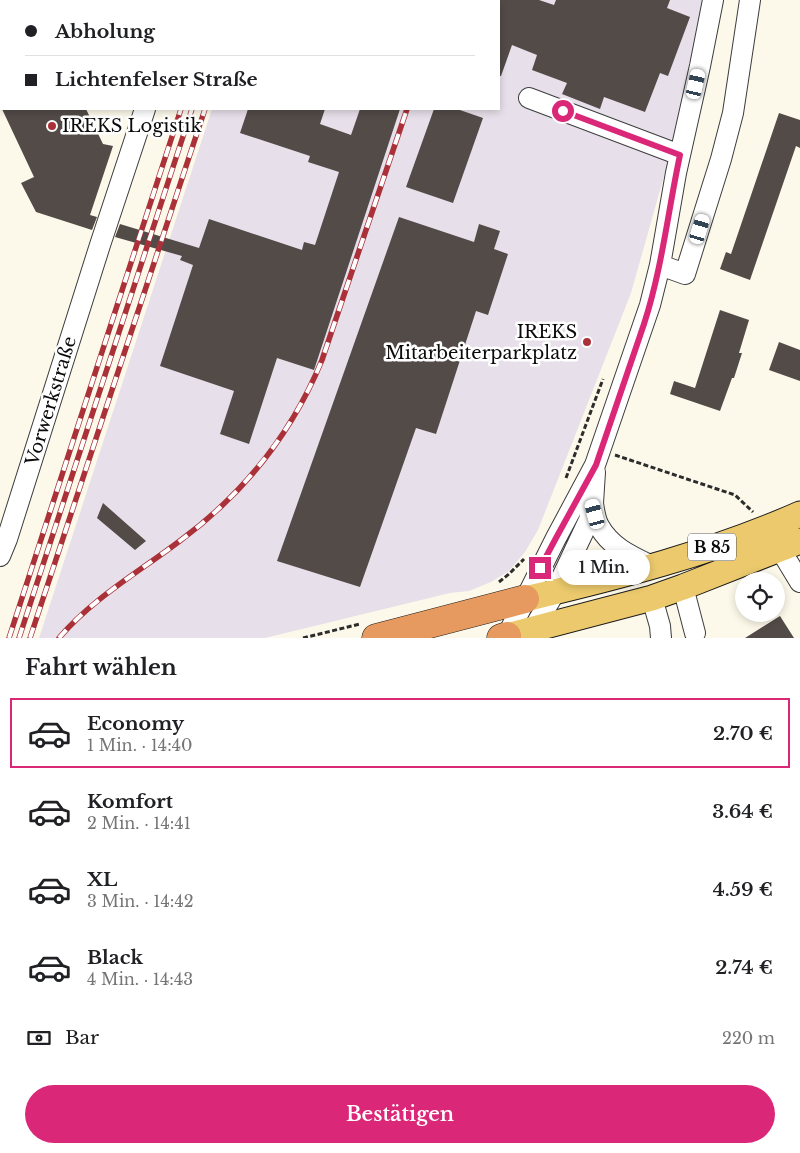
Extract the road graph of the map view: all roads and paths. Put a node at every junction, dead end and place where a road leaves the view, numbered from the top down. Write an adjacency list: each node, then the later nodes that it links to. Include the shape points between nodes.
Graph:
1 (713, 0): 5 (street)
2 (750, 0): 6 (street, via 733,113 685,274)
3 (529, 98): 5 (street)
4 (145, 110): 13 (street, Vorwerkstraße)
5 (680, 155): 6 (street)
6 (660, 265): 8 (street, via 650,305)
7 (604, 376): 9 (path)
8 (598, 457): 10 (street); 12 (path, via 735,495); 21 (street)
9 (564, 481)
10 (593, 503): 15 (street, via 598,524 609,541); 19 (street, via 589,520)
11 (800, 514): 12 (main road, B 85)
12 (783, 539): 15 (main road, B 85); 16 (street); 18 (main road, B 85)
13 (0, 556)
14 (526, 556): 17 (path)
15 (654, 567): 19 (main road, B 85)
16 (800, 582)
17 (498, 583)
18 (683, 587): 20 (main road, B 85); 23 (street)
19 (555, 592): 21 (main road, B 85); 24 (street)
20 (652, 598): 24 (main road, B 85); 26 (street)
21 (525, 599): 22 (highway, B 85); 24 (street)
22 (368, 631): 25 (path)
23 (695, 633)
24 (515, 636)
25 (303, 638)
26 (661, 638)

